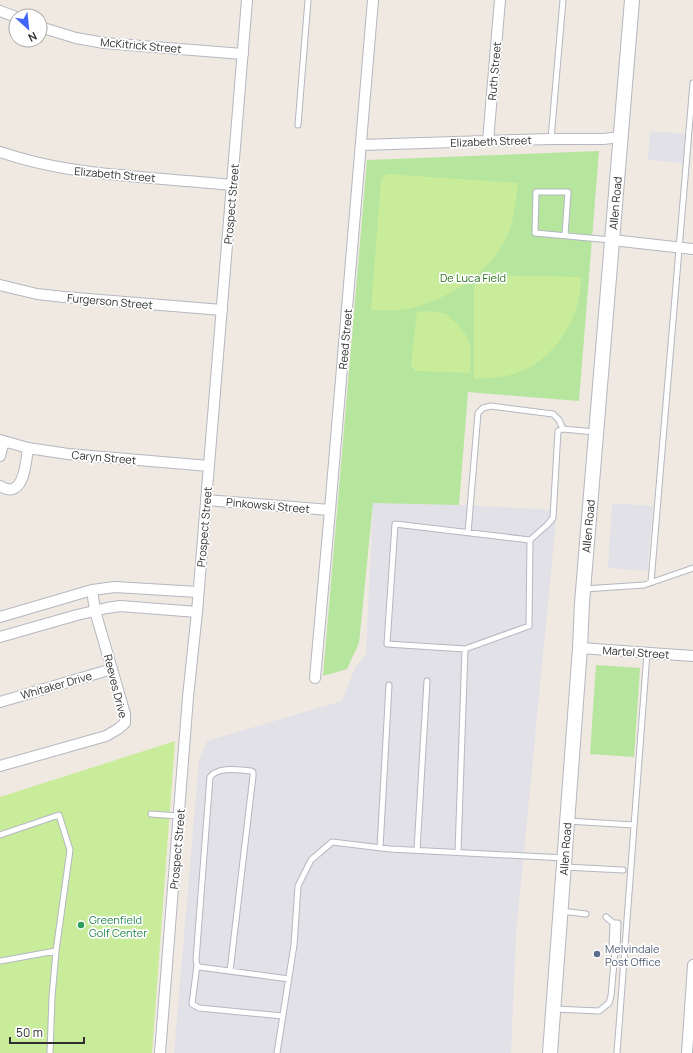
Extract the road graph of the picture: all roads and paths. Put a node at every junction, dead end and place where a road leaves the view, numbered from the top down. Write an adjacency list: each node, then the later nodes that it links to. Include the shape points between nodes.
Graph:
1 (247, 0): 8 (street, Prospect Street)
2 (308, 0): 10 (lane)
3 (373, 0): 14 (street, Reed Street)
4 (500, 0): 13 (street, Ruth Street)
5 (563, 0): 12 (lane)
6 (632, 0): 11 (main road, Allen Road)
7 (48, 29): 8 (street, McKitrick Street, via 104,43)
8 (243, 54): 16 (street, Prospect Street)
9 (693, 82): 19 (lane)
10 (298, 125)
11 (621, 137): 12 (street, Elizabeth Street); 18 (main road, Allen Road)
12 (551, 139): 13 (street, Elizabeth Street)
13 (488, 141): 14 (street, Elizabeth Street)
14 (361, 145): 31 (street, Reed Street)
15 (0, 152): 16 (street, Elizabeth Street, via 52,167 83,172)
16 (232, 185): 22 (street, Prospect Street)
17 (566, 235): 17 (lane, via 535,232 536,192 568,192); 18 (lane)
18 (612, 240): 19 (street); 24 (main road, Allen Road)
19 (678, 247): 20 (street); 35 (lane)
20 (693, 248)
21 (0, 285): 22 (street, Furgerson Street, via 37,294)
22 (222, 310): 28 (street, Prospect Street)
23 (563, 429): 24 (lane); 32 (lane, via 553,414 491,406 483,408 478,413); 33 (lane, via 558,431 553,518)
24 (596, 432): 36 (main road, Allen Road)
25 (2, 440): 26 (street, Caryn Street); 27 (street)
26 (28, 448): 28 (street, Caryn Street, via 68,454); 29 (street, via 20,484 12,489)
27 (0, 456)
28 (209, 466): 30 (street, Prospect Street)
29 (0, 486)
30 (206, 500): 31 (street, Pinkowski Street); 38 (street, Prospect Street)
31 (330, 510): 48 (street, Reed Street)
32 (468, 532): 33 (lane); 44 (lane, via 395,524 388,644)
33 (530, 540): 44 (lane, via 529,626)
34 (693, 568): 35 (lane)
35 (651, 582): 36 (lane)
36 (583, 589): 43 (main road, Allen Road)
37 (92, 590): 38 (street, via 115,587); 39 (street, Reeves Drive); 41 (street)
38 (198, 592): 40 (street, Prospect Street)
39 (95, 611): 40 (street, via 120,606); 42 (street); 47 (street, Reeves Drive)
40 (197, 612): 54 (street, Prospect Street)
41 (0, 617)
42 (0, 637)
43 (580, 648): 45 (street, Martel Street); 55 (main road, Allen Road)
44 (465, 649): 60 (lane)
45 (647, 653): 46 (street, Martel Street); 56 (lane)
46 (693, 656)
47 (112, 669): 51 (street, Whitaker Drive); 52 (street, Reeves Drive, via 125,714 125,724 106,736)
48 (315, 678)
49 (427, 681): 59 (lane)
50 (389, 686): 58 (lane)
51 (0, 702)
52 (0, 766)
53 (151, 814): 54 (lane)
54 (179, 816): 75 (street, Prospect Street)
55 (567, 821): 56 (lane); 61 (main road, Allen Road)
56 (634, 825): 78 (lane)
57 (0, 835): 66 (lane, via 59,815 70,850)
58 (380, 848): 59 (lane); 71 (lane, via 332,842 311,860 298,886)
59 (417, 850): 60 (lane)
60 (458, 852): 61 (lane)
61 (564, 863): 62 (lane); 63 (main road, Allen Road)
62 (623, 870)
63 (561, 911): 64 (lane); 72 (main road, Allen Road)
64 (586, 914)
65 (606, 917): 72 (lane, via 618,922 612,996 599,1012)
66 (56, 951): 67 (lane); 74 (lane)
67 (0, 961)
68 (197, 965): 70 (lane); 70 (lane, via 210,777 221,770 251,771 253,776); 73 (lane, via 192,1004 199,1008)
69 (693, 965): 79 (street)
70 (230, 971): 71 (lane)
71 (289, 979): 73 (lane)
72 (554, 1009): 77 (main road, Allen Road)
73 (283, 1016): 76 (lane)
74 (50, 1053)
75 (160, 1053)
76 (277, 1053)
77 (550, 1053)
78 (617, 1053)
79 (687, 1053)

